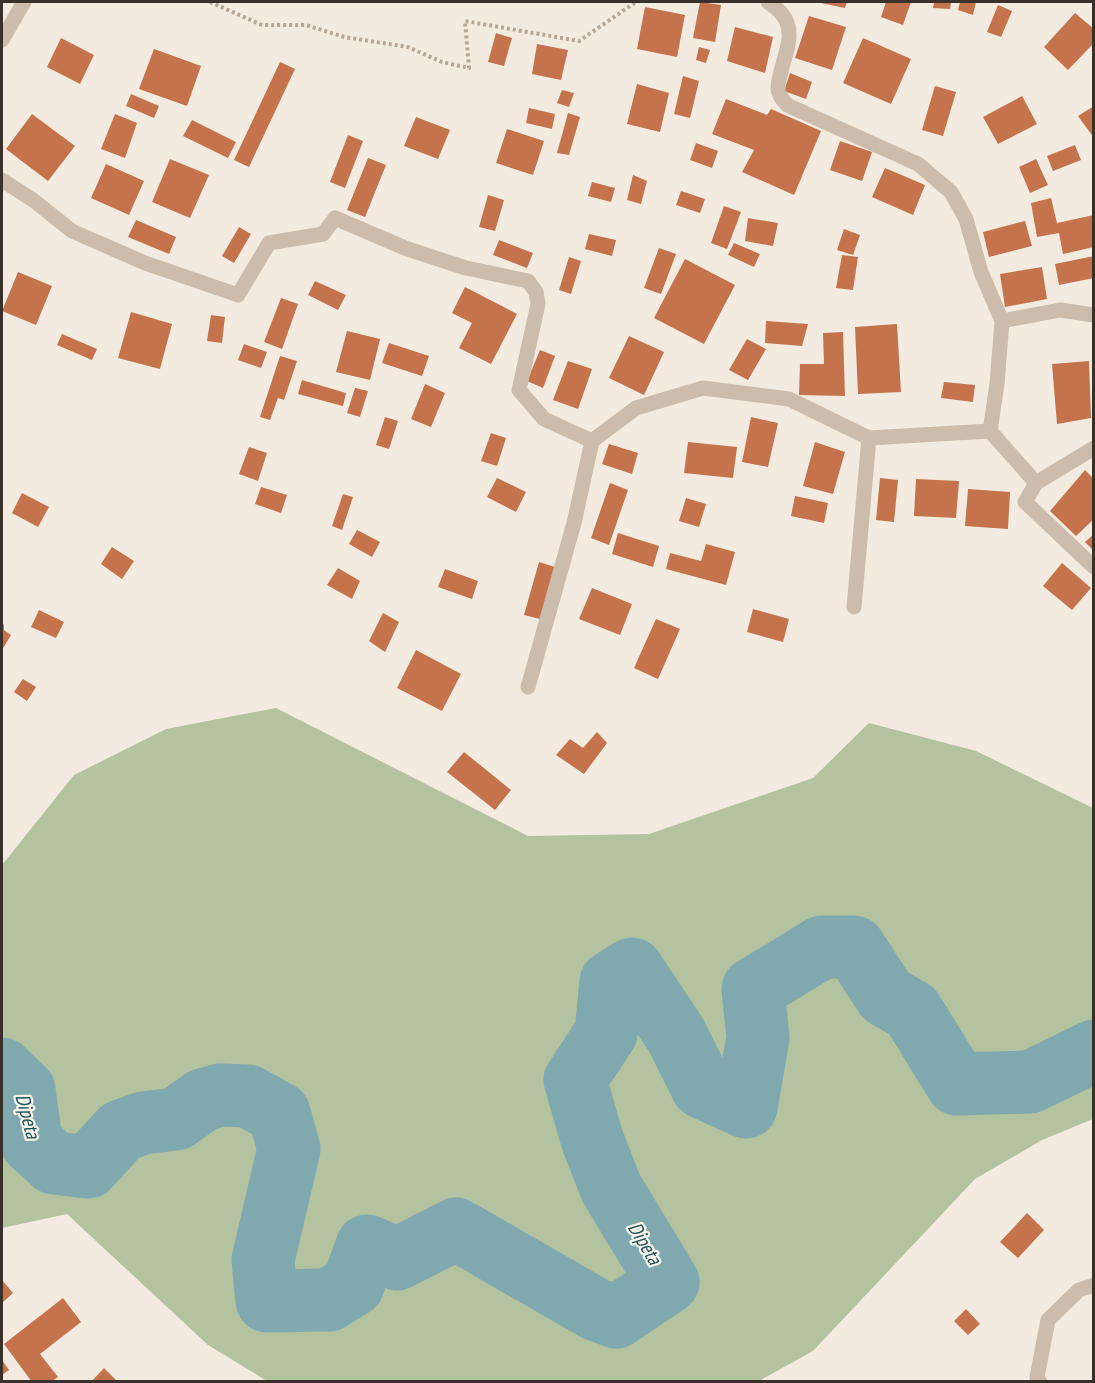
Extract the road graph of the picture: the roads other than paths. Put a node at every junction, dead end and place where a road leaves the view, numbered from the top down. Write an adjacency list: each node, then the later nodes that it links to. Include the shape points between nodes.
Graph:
1 (24, 2): 3 (street)
2 (768, 2): 6 (street, via 788,24 778,90 781,98 787,105 918,164 951,192 966,219 981,272)
3 (2, 40)
4 (2, 180): 9 (street, via 72,231 145,263 238,295 269,243 324,234 335,218 405,248 466,268 528,281 538,304 519,390 544,418)
5 (1094, 315): 6 (street, via 1060,310)
6 (1002, 321): 7 (street)
7 (990, 431): 8 (street); 11 (street)
8 (869, 438): 9 (street, via 789,399 703,388 636,408); 13 (street)
9 (592, 441): 14 (street)
10 (1094, 448): 11 (street)
11 (1036, 483): 12 (street, via 1025,502)
12 (1094, 567)
13 (854, 607)
14 (528, 687)
15 (1094, 1285): 16 (street, via 1079,1290 1048,1320 1037,1377)
16 (1040, 1382)

